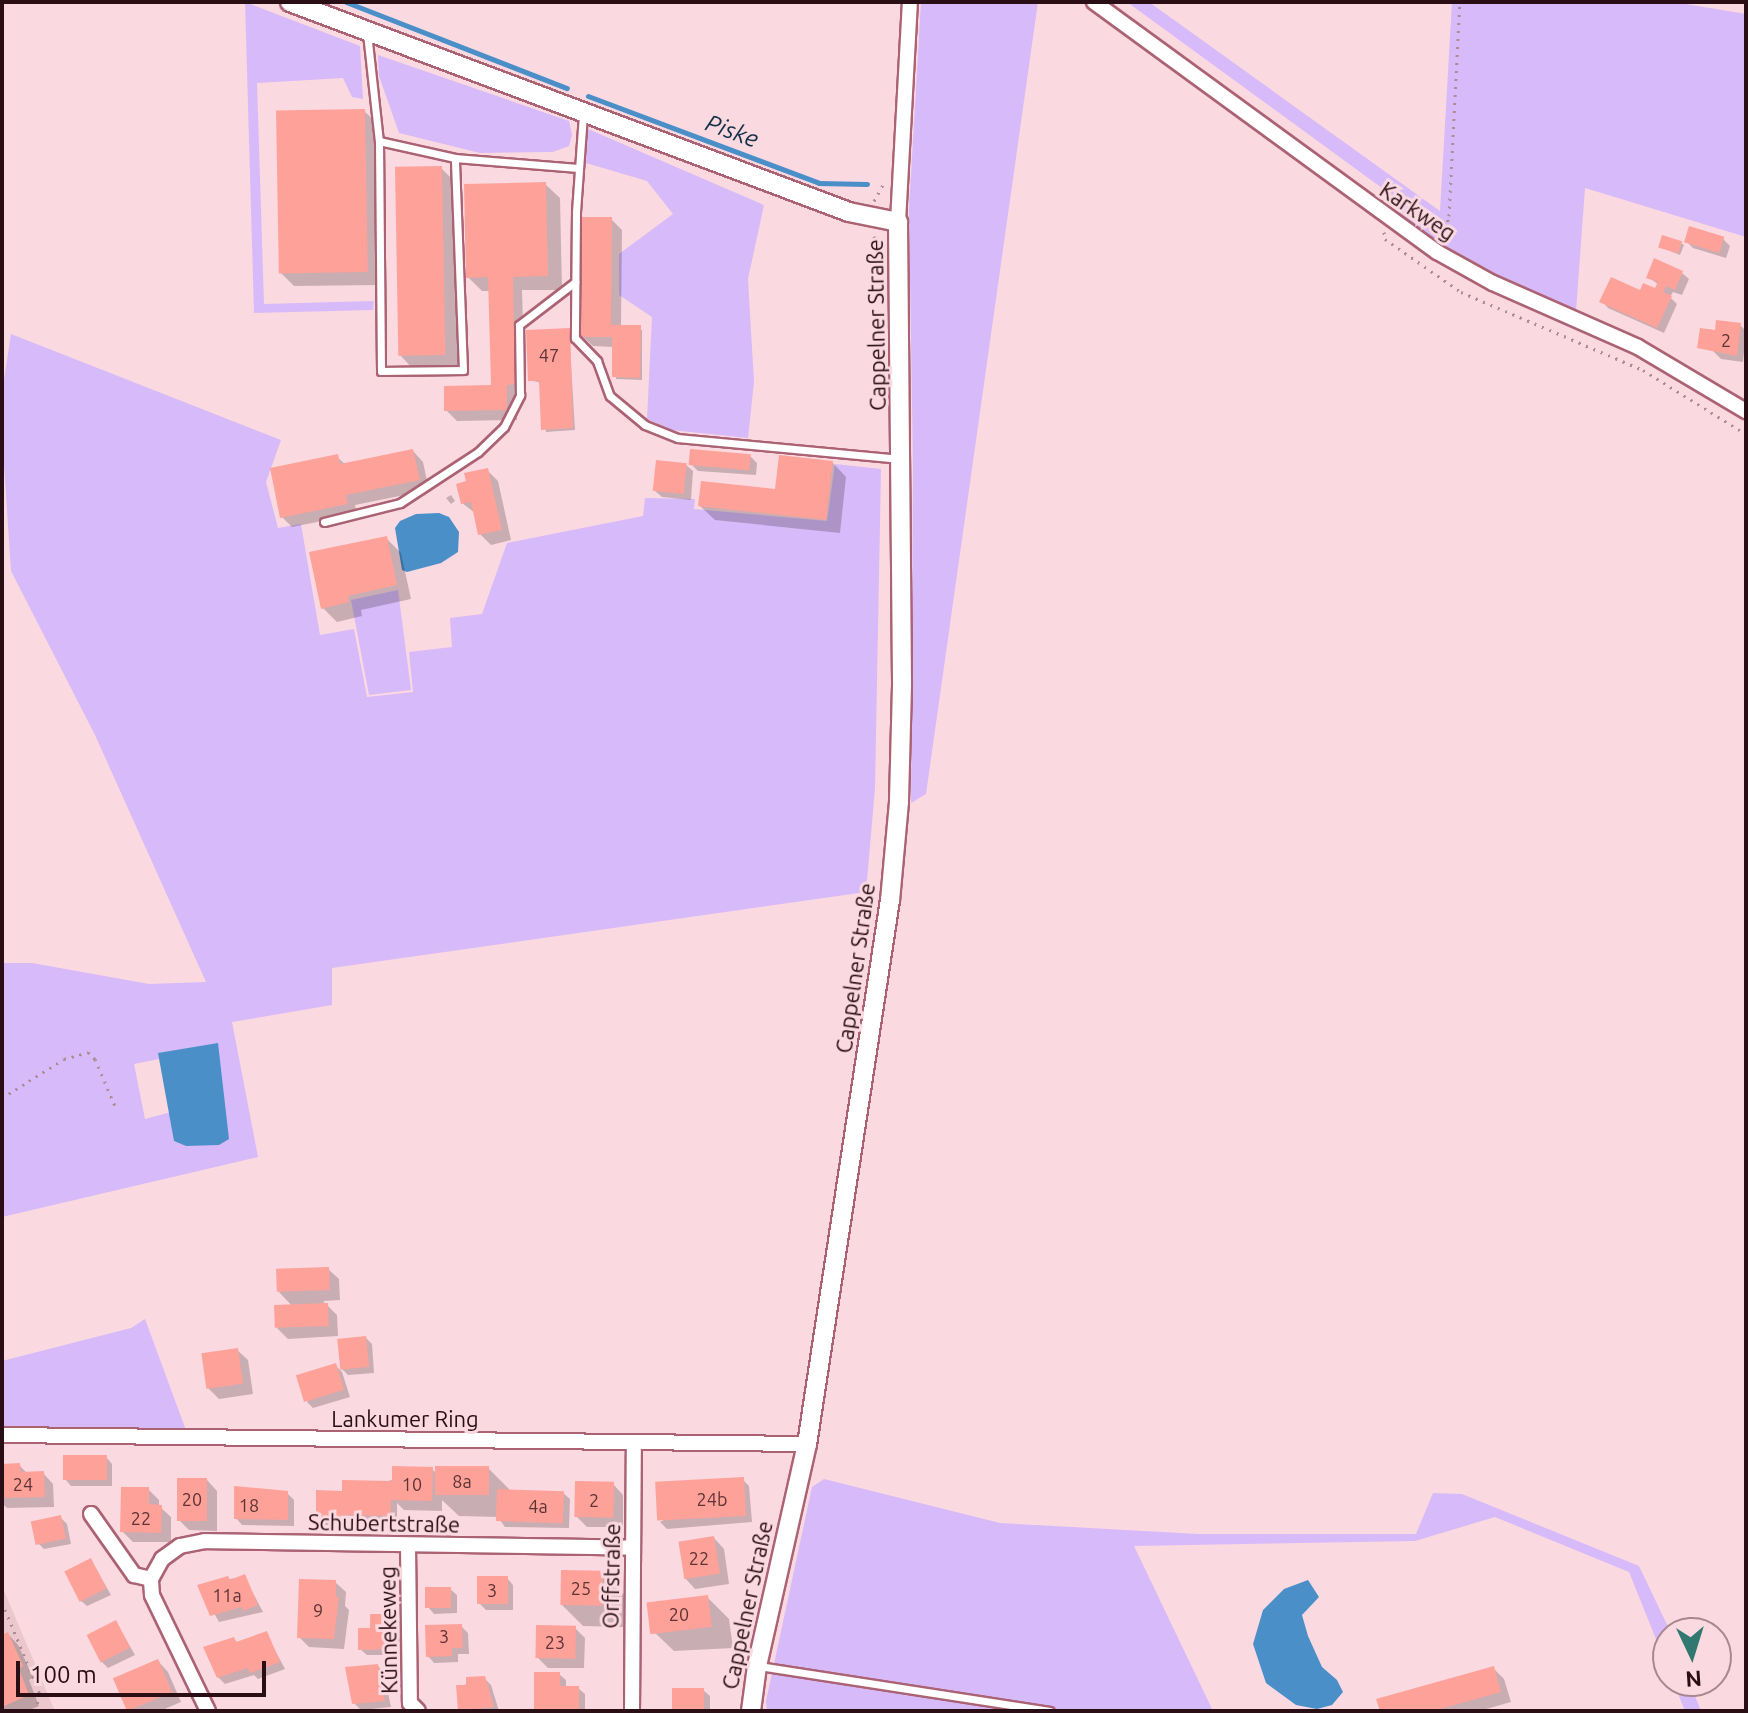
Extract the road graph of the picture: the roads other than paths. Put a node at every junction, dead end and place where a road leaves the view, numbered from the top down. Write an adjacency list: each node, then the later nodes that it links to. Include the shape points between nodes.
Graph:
1 (290, 2): 4 (street, Cappelner Straße)
2 (910, 2): 9 (street, Cappelner Straße)
3 (1094, 2): 11 (street, Karkweg, via 1437,252 1493,283 1638,347)
4 (367, 31): 5 (street, Cappelner Straße); 6 (lane)
5 (583, 114): 8 (lane); 9 (street, Cappelner Straße, via 871,218)
6 (379, 141): 7 (lane); 7 (lane, via 381,371 463,370)
7 (455, 158): 8 (lane)
8 (578, 168): 10 (lane)
9 (898, 222): 12 (street, Cappelner Straße)
10 (575, 282): 12 (lane, via 575,338 597,361 610,396 645,425 678,438); 13 (lane, via 519,325 520,395 504,427 478,452 400,503)
11 (1746, 411)
12 (902, 459): 16 (street, Cappelner Straße, via 900,787 890,900)
13 (324, 522)
14 (2, 1435): 15 (street, Lankumer Ring)
15 (634, 1442): 16 (street, Lankumer Ring); 19 (street, Orffstraße)
16 (807, 1444): 21 (street, Cappelner Straße)
17 (91, 1514): 20 (street, via 134,1575)
18 (408, 1546): 19 (street, Schubertstraße); 20 (street, Schubertstraße, via 205,1541 180,1546 162,1559); 23 (street, Künnekeweg, via 410,1703)
19 (633, 1548): 24 (street, Orffstraße)
20 (151, 1579): 22 (street, via 152,1595)
21 (757, 1666): 25 (street, Cappelner Straße); 26 (lane)
22 (208, 1711)
23 (418, 1711)
24 (632, 1711)
25 (751, 1711)
26 (1050, 1711)

